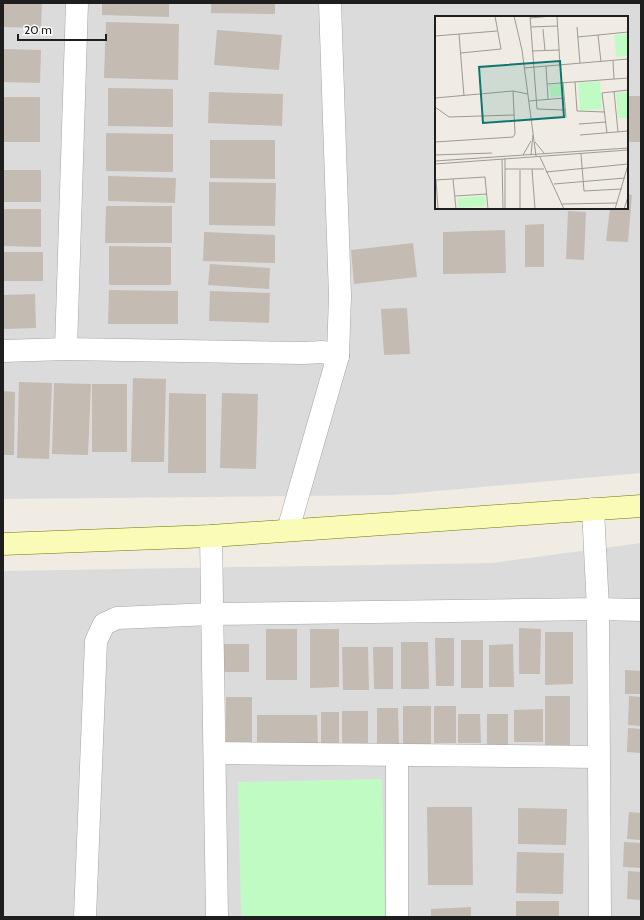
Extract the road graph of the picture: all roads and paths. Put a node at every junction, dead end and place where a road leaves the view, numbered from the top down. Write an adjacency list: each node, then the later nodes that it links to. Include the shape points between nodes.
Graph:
1 (77, 3): 3 (street)
2 (330, 3): 5 (street, via 340,296)
3 (66, 349): 4 (street); 5 (street, via 323,352)
4 (3, 351)
5 (338, 356): 8 (street)
6 (641, 506): 7 (street)
7 (593, 510): 8 (street); 11 (street)
8 (288, 530): 9 (street)
9 (210, 536): 10 (street); 13 (street)
10 (3, 544)
11 (598, 609): 12 (street); 13 (street); 16 (street)
12 (641, 610)
13 (212, 614): 14 (street); 17 (street, via 117,618 104,624 96,641)
14 (215, 753): 15 (street); 18 (street)
15 (397, 755): 16 (street); 19 (street)
16 (598, 757): 20 (street)
17 (85, 917)
18 (217, 917)
19 (397, 917)
20 (600, 917)

